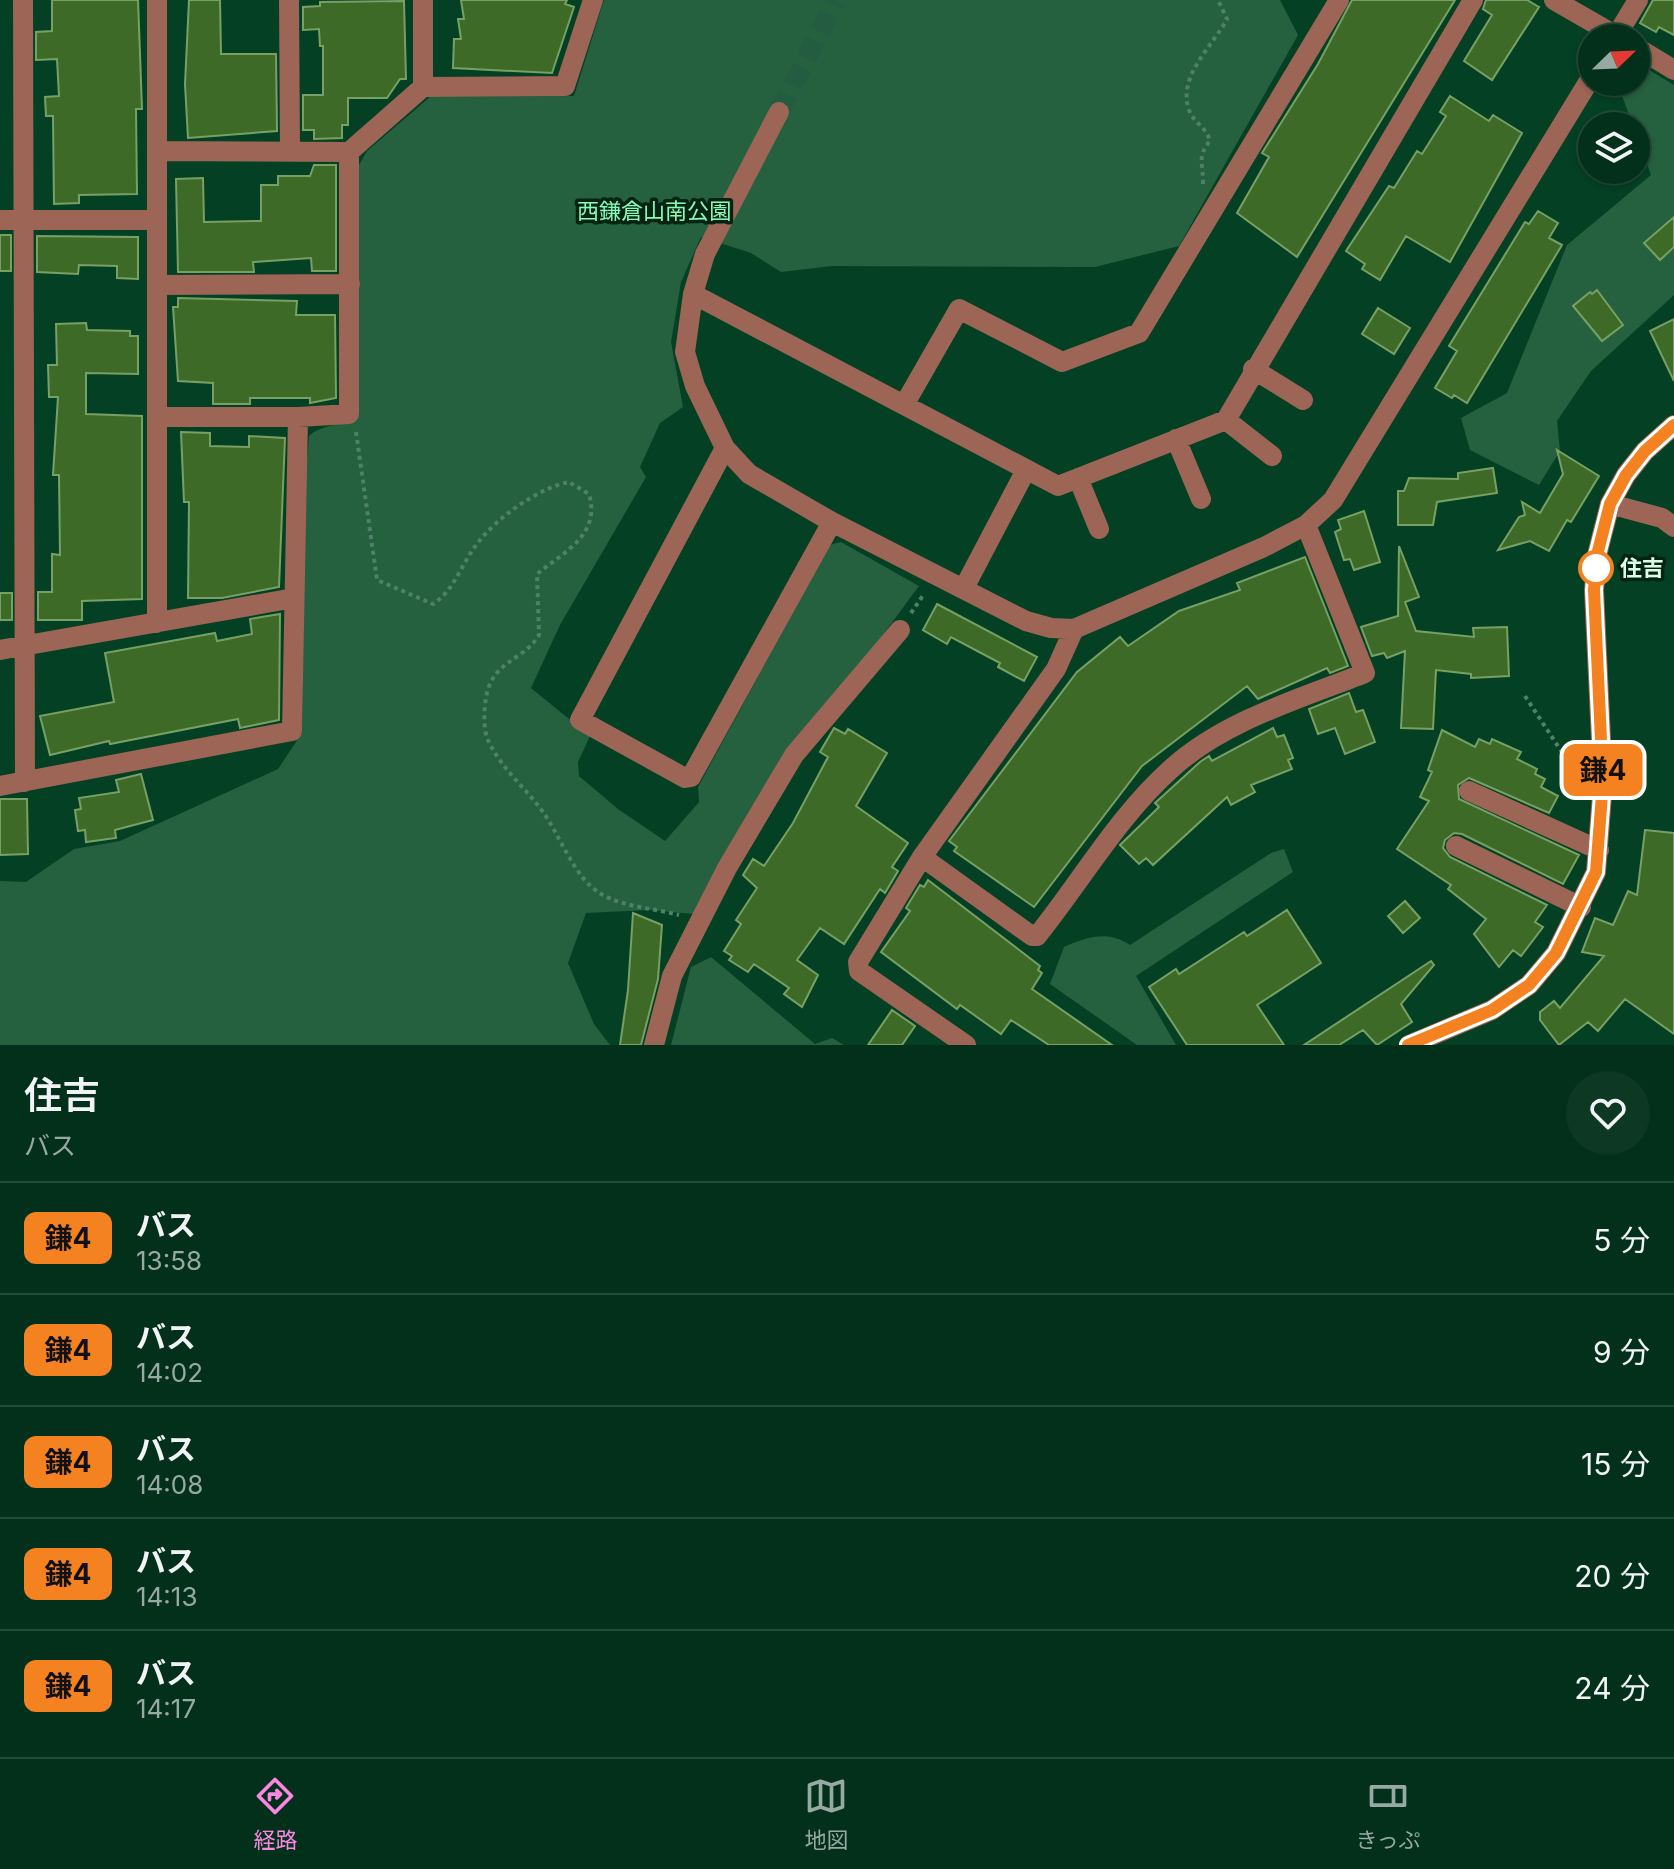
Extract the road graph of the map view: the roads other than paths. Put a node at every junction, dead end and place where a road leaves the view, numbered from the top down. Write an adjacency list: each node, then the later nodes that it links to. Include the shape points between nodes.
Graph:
1 (23, 0): 21 (street)
2 (157, 0): 18 (street)
3 (289, 0): 17 (street)
4 (423, 0): 14 (street)
5 (593, 0): 14 (street, via 565,86)
6 (1339, 0): 28 (street, via 1139,333 1062,362 959,309)
7 (1473, 0): 26 (street)
8 (1554, 0): 10 (street)
9 (1638, 0): 11 (street)
10 (1595, 24)
11 (1624, 24)
12 (1650, 55): 13 (street)
13 (1674, 70)
14 (423, 87): 19 (street)
15 (1580, 96): 41 (street, via 1333,500)
16 (779, 112): 25 (street, via 705,254)
17 (290, 150): 18 (street); 19 (street)
18 (157, 151): 22 (street)
19 (349, 152): 23 (street)
20 (0, 220): 21 (street)
21 (24, 220): 22 (street); 49 (street)
22 (157, 220): 24 (street)
23 (350, 284): 24 (street); 30 (street, via 349,414)
24 (157, 285): 29 (street)
25 (693, 294): 28 (street); 34 (street, via 685,352)
26 (1253, 369): 27 (street); 31 (street)
27 (1303, 400)
28 (904, 405): 36 (street)
29 (157, 417): 30 (street); 46 (street)
30 (298, 417): 45 (street)
31 (1226, 420): 33 (street); 35 (street)
32 (1674, 425): 39 (street, via 1645,451)
33 (1176, 439): 37 (street); 38 (street)
34 (725, 448): 40 (street, via 749,474); 40 (street, via 580,720 691,777)
35 (1272, 456)
36 (1026, 470): 37 (street, via 1058,486); 44 (street)
37 (1078, 478): 43 (street)
38 (1201, 499)
39 (1610, 504): 42 (street, via 1662,518); 55 (street, via 1594,590 1603,782)
40 (832, 522): 44 (street)
41 (1306, 525): 47 (street); 56 (street, via 1365,673 1249,719 1173,766 1112,833 1037,936)
42 (1674, 527)
43 (1099, 529)
44 (964, 588): 47 (street, via 1026,621)
45 (294, 598): 46 (street); 51 (street, via 292,731)
46 (157, 623): 49 (street)
47 (1074, 629): 56 (street, via 1056,669)
48 (900, 630): 58 (street, via 794,755 717,884 672,976)
49 (25, 646): 50 (street); 51 (street)
50 (0, 650)
51 (25, 782): 52 (street)
52 (0, 786)
53 (1469, 791): 55 (street)
54 (1456, 846): 57 (street)
55 (1599, 850): 57 (street)
56 (922, 857): 59 (street, via 858,962 859,971)
57 (1581, 907): 60 (street, via 1556,953 1529,985 1492,1010)
58 (654, 1045)
59 (966, 1045)
60 (1409, 1045)

